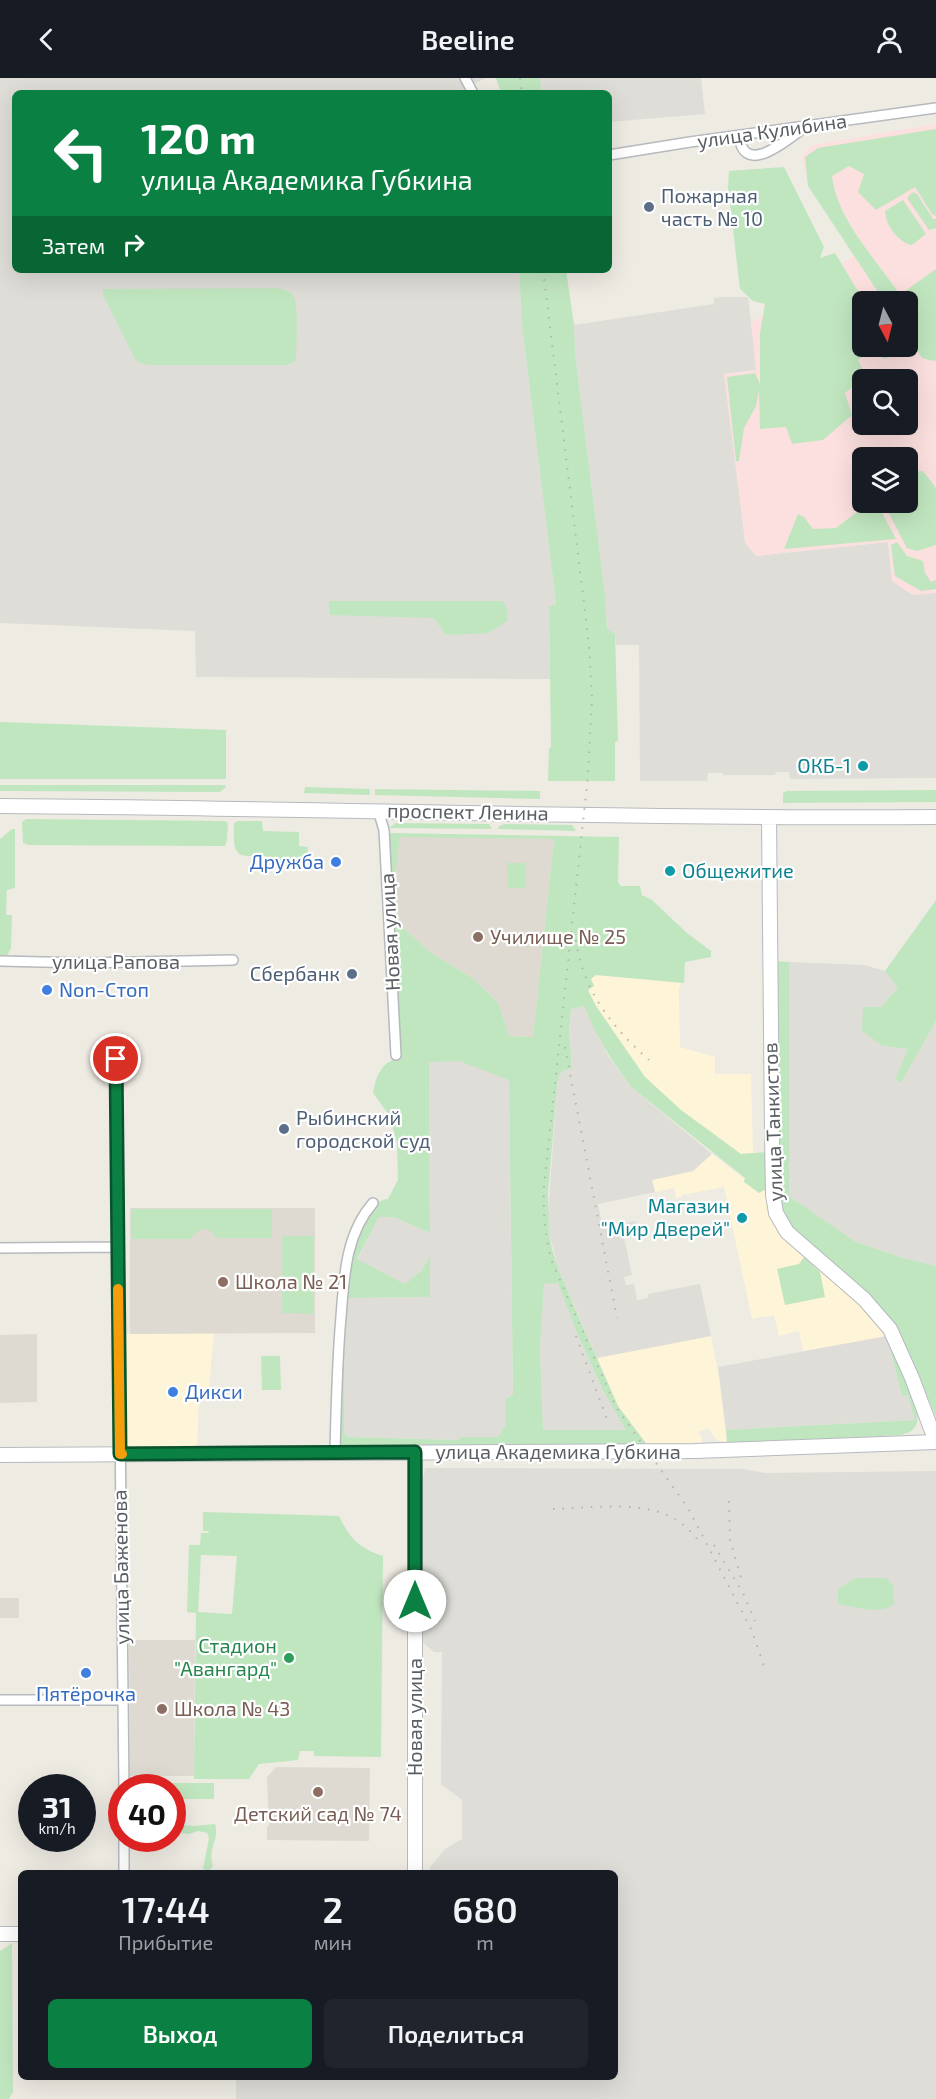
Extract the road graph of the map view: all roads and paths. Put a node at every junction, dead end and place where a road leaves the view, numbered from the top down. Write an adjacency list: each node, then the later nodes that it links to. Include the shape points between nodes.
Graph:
1 (936, 108): 2 (street, улица Кулибина)
2 (806, 127): 3 (street, улица Кулибина); 3 (street, via 763,153 745,153)
3 (739, 135): 4 (street, улица Кулибина)
4 (612, 155)
5 (0, 806): 6 (street, проспект Ленина)
6 (378, 810): 8 (street, проспект Ленина); 11 (street, Новая улица, via 384,830)
7 (936, 817): 8 (street, проспект Ленина)
8 (769, 818): 16 (street, улица Танкистов, via 772,1182 776,1213 787,1232 864,1299 886,1324 901,1350)
9 (233, 960): 10 (street, улица Рапова)
10 (0, 961)
11 (396, 1055)
12 (116, 1059): 14 (street, улица Баженова)
13 (373, 1203): 17 (street, via 357,1225 346,1260 337,1363)
14 (118, 1247): 15 (street); 19 (street, улица Баженова)
15 (0, 1248)
16 (936, 1442): 18 (street, улица Академика Губкина, via 695,1451)
17 (335, 1452): 18 (street, улица Академика Губкина); 19 (street, улица Академика Губкина)
18 (415, 1452): 26 (street, Новая улица)
19 (120, 1454): 20 (street, улица Академика Губкина); 22 (street, улица Баженова)
20 (0, 1455)
21 (0, 1700): 22 (street)
22 (123, 1700): 23 (street, улица Баженова)
23 (124, 1774)
24 (124, 1852): 25 (street)
25 (124, 1870)
26 (415, 1870)
27 (0, 1934): 28 (street)
28 (18, 1934)

